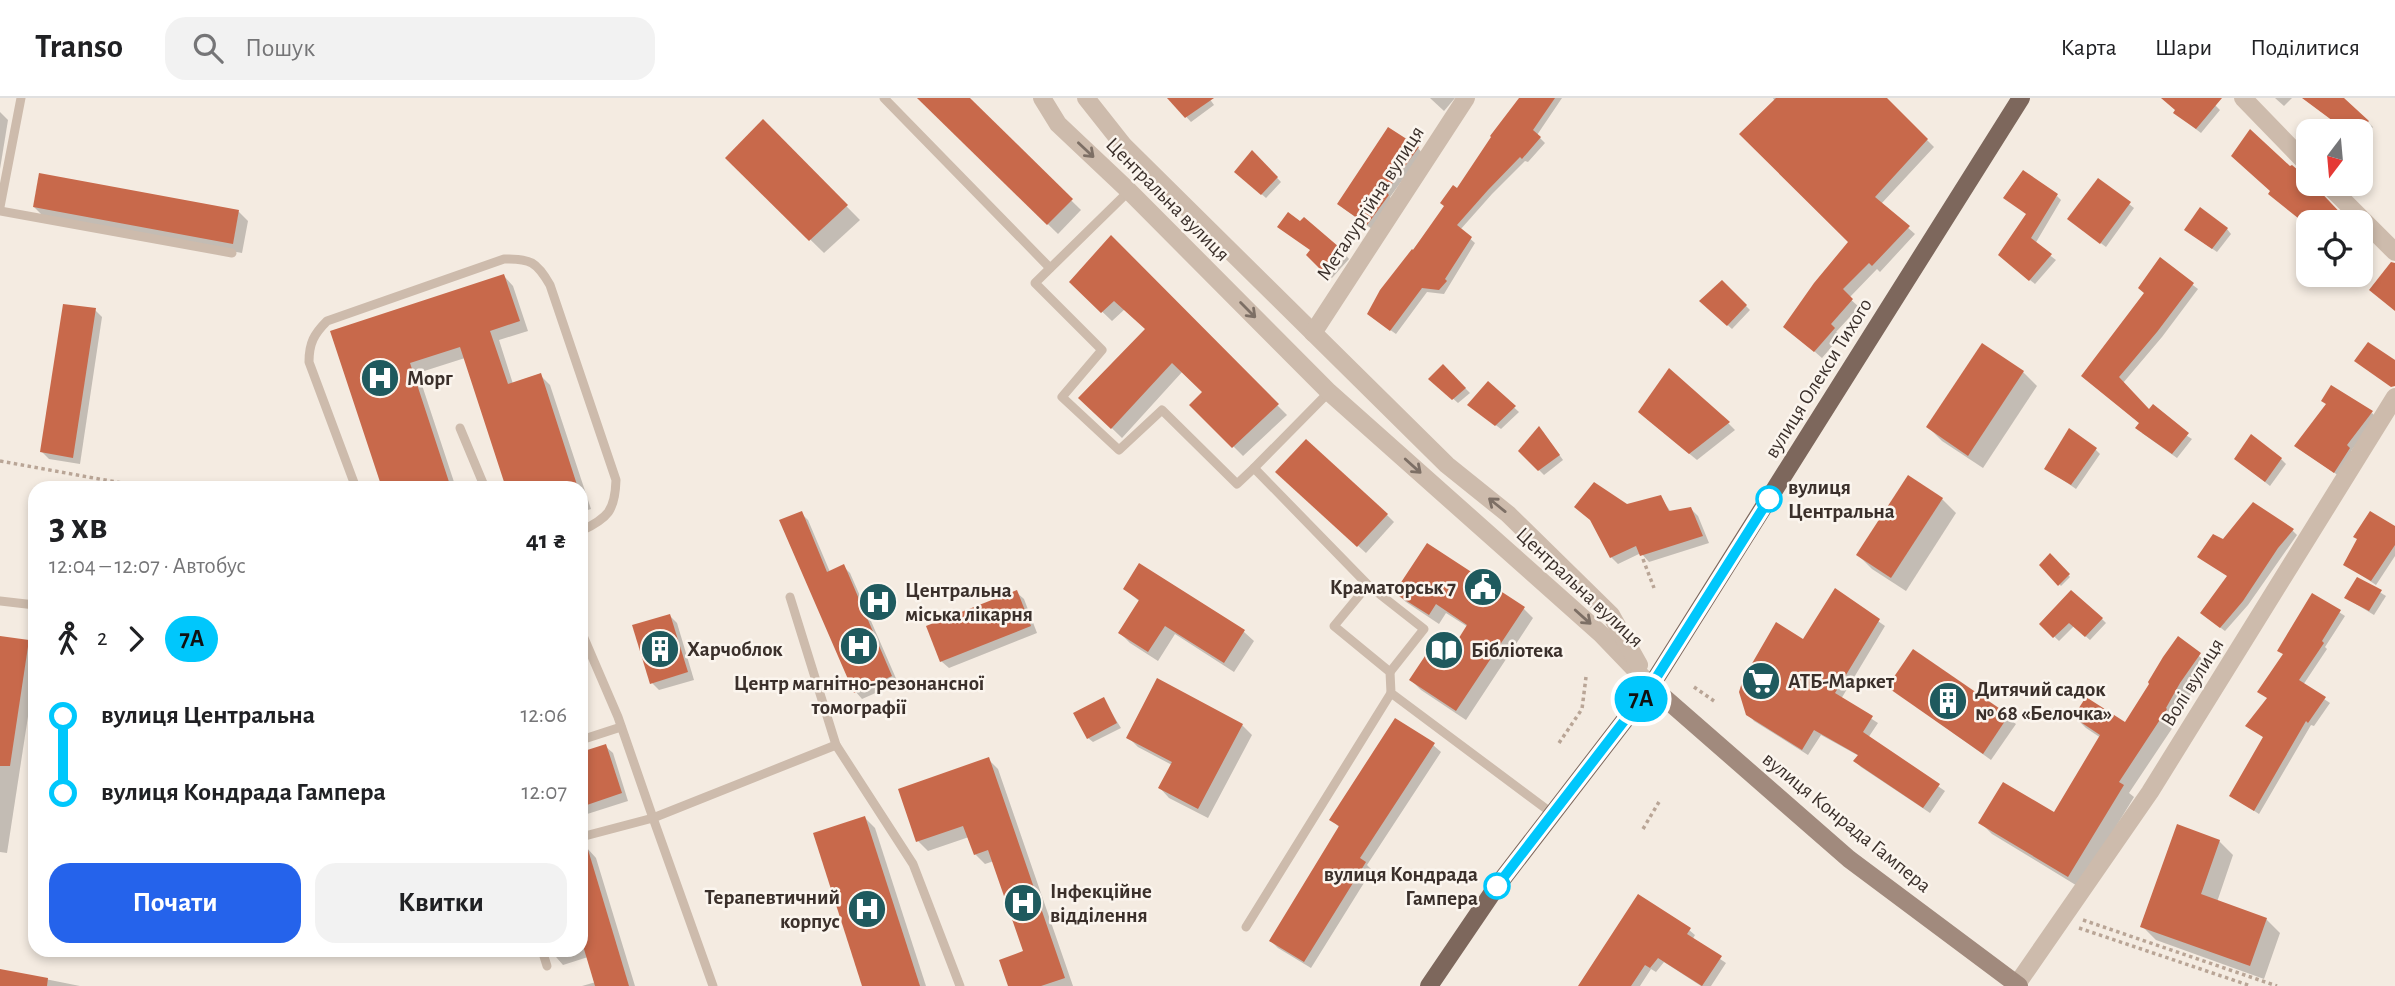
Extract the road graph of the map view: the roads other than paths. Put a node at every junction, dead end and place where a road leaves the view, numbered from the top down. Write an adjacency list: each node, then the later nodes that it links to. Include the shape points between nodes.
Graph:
1 (22, 98): 13 (lane)
2 (884, 98): 16 (lane)
3 (1030, 98): 9 (street)
4 (1042, 98): 9 (street, Центральна вулиця)
5 (1086, 98): 17 (street, Центральна вулиця, via 1124,146)
6 (1466, 98): 17 (street, Металургійна вулиця)
7 (2021, 98): 31 (main road, вулиця Олекси Тихого)
8 (2242, 98): 10 (street)
9 (1058, 124): 11 (street, Центральна вулиця, one-way to 11)
10 (2296, 152)
11 (1129, 191): 16 (lane); 18 (street, Центральна вулиця, one-way to 18)
12 (2339, 196): 14 (street)
13 (0, 209): 15 (lane)
14 (2395, 252)
15 (232, 253)
16 (1050, 268): 21 (lane, via 1035,283 1102,350 1062,397 1118,450 1162,410 1237,484)
17 (1312, 332): 31 (street, Центральна вулиця, one-way to 17, via 1611,615 1508,514 1447,465)
18 (1329, 392): 21 (lane); 31 (street, Центральна вулиця, one-way to 31, via 1601,634)
19 (2395, 397): 42 (street, Волі вулиця, via 2150,792)
20 (460, 428): 23 (lane)
21 (1254, 468): 25 (lane)
22 (353, 481): 24 (lane, via 309,362 310,344 318,330 327,321 352,312 504,259 521,258 542,270 550,285 616,480 609,513)
23 (482, 481)
24 (588, 528)
25 (1368, 585): 30 (lane, via 1334,626); 30 (lane, via 1424,629)
26 (790, 597): 35 (lane)
27 (0, 601): 28 (lane)
28 (28, 604)
29 (588, 648): 33 (lane)
30 (1390, 672): 32 (lane)
31 (1651, 686): 36 (main road, вулиця Олекси Тихого); 42 (main road, вулиця Конрада Гампера, via 1849,859)
32 (1391, 694): 36 (lane); 39 (lane)
33 (621, 727): 34 (lane); 37 (lane)
34 (588, 738)
35 (836, 745): 37 (lane); 44 (lane, via 913,864)
36 (1553, 814): 45 (main road, вулиця Олекси Тихого)
37 (653, 818): 38 (lane); 43 (lane)
38 (588, 835)
39 (1246, 927)
40 (544, 957): 41 (lane)
41 (547, 966)
42 (2018, 985)
43 (713, 986)
44 (960, 986)
45 (1429, 986)

